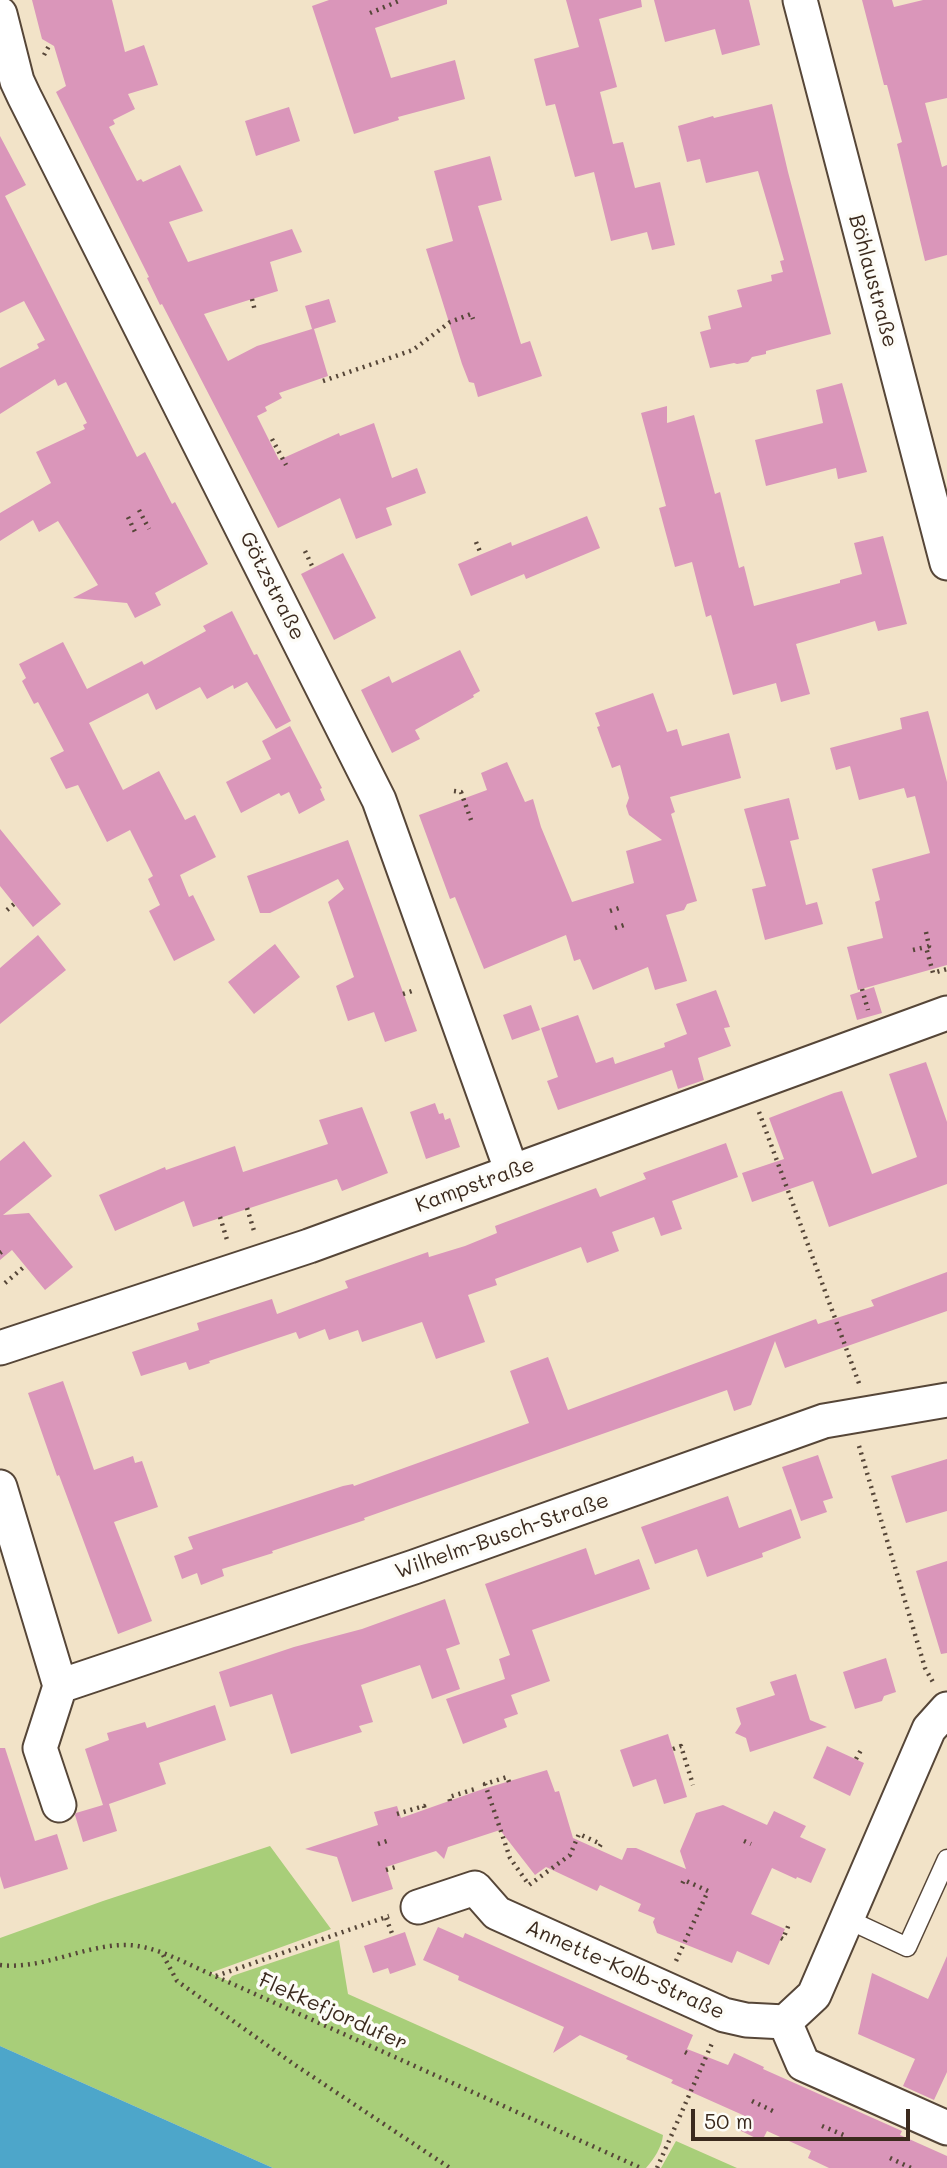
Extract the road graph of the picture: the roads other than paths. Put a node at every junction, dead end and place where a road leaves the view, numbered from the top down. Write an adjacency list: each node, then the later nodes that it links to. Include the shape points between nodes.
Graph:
1 (800, 0): 3 (street, Böhlaustraße)
2 (0, 13): 5 (street, Götzstraße, via 24,96 379,800)
3 (947, 563)
4 (947, 1013): 5 (street, Kampstraße)
5 (512, 1172): 6 (street, Kampstraße, via 288,1253)
6 (1, 1346)
7 (947, 1400): 9 (street, Wilhelm-Busch-Straße, via 824,1421 426,1563)
8 (0, 1488): 9 (street)
9 (60, 1686): 11 (street, via 40,1748)
10 (941, 1698): 14 (street)
11 (58, 1805)
12 (947, 1859): 14 (lane, via 907,1947)
13 (418, 1906): 15 (street, Annette-Kolb-Straße, via 475,1888 497,1913 724,2015)
14 (846, 1919): 15 (street, via 814,1995)
15 (785, 2022): 16 (street, via 803,2064)
16 (947, 2128)

